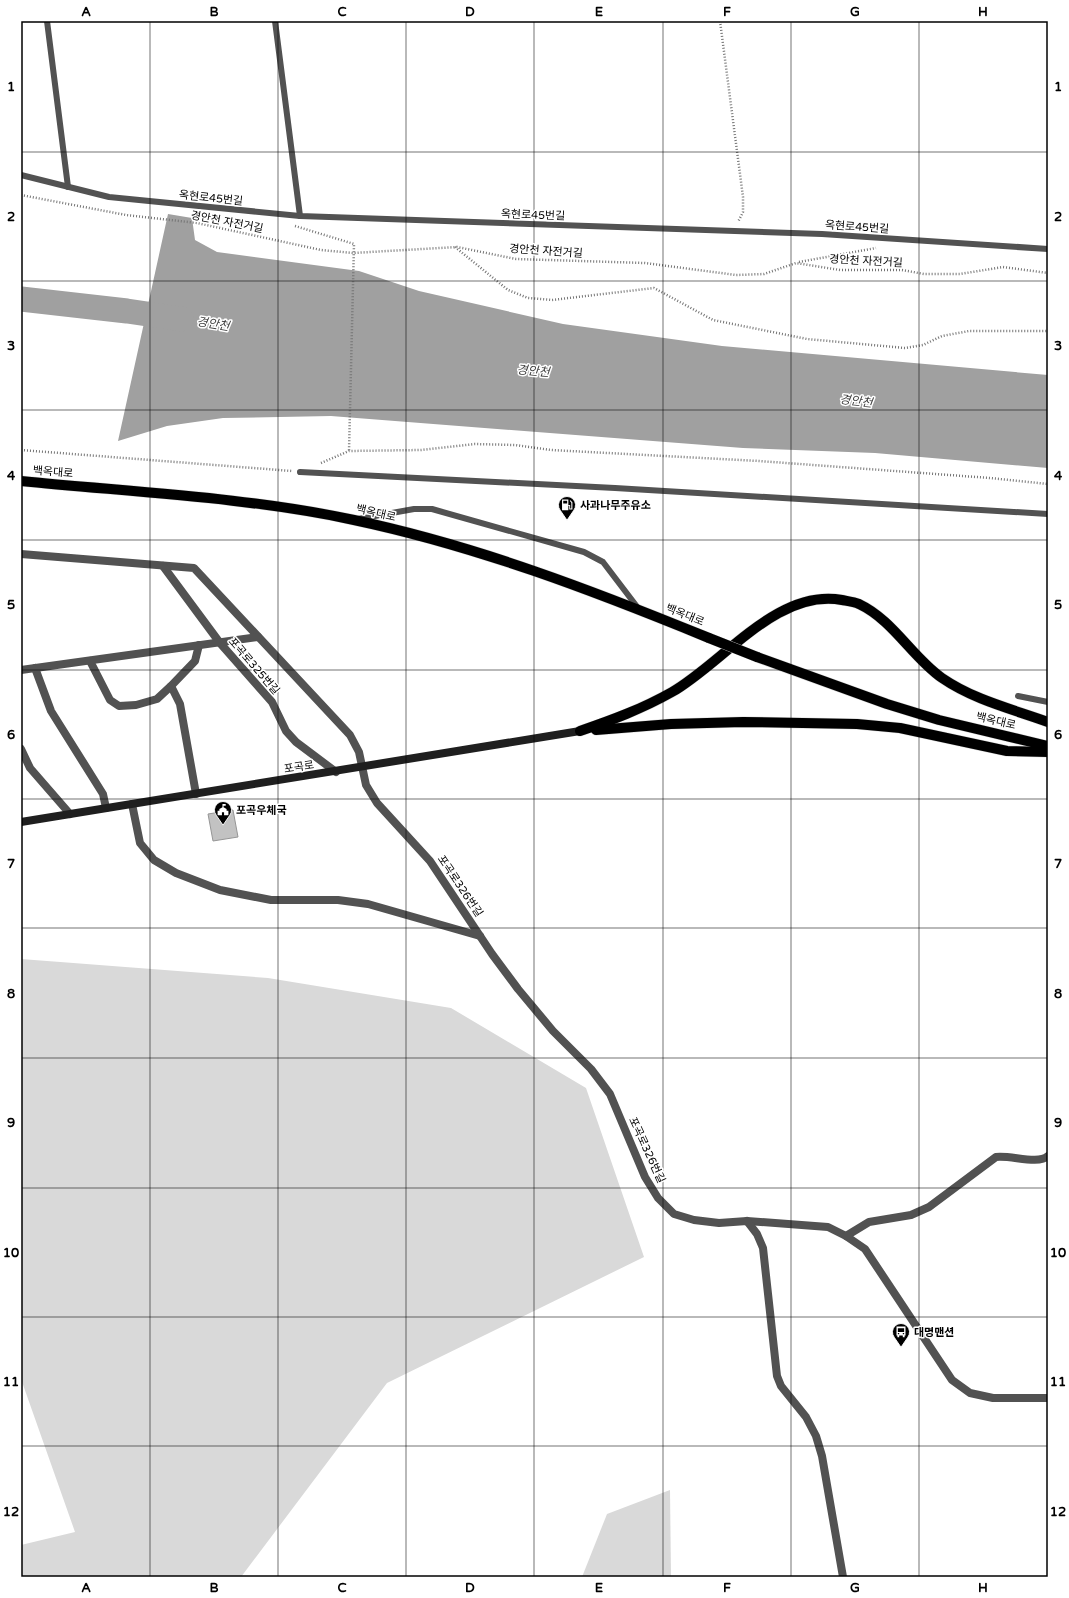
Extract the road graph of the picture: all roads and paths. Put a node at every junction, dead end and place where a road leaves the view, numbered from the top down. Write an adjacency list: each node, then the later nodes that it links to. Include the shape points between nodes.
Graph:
1 (47, 21): 5 (lane)
2 (275, 21): 7 (lane)
3 (720, 21): 9 (path, via 744,197 743,212)
4 (21, 175): 5 (lane, 옥현로45번길)
5 (68, 187): 7 (lane, 옥현로45번길, via 109,196)
6 (21, 195): 13 (path, 경안천 자전거길, via 126,215 197,223 321,250)
7 (300, 216): 9 (lane, 옥현로45번길)
8 (290, 224): 13 (path, via 354,244)
9 (732, 232): 12 (lane, 옥현로45번길, via 822,234)
10 (454, 247): 13 (path, 경안천 자전거길); 14 (path, 경안천 자전거길, via 516,259 645,263 736,275 764,274); 16 (path, via 508,290 528,298 552,300 654,288 713,320 807,339 905,348 923,345 942,336 969,331)
11 (881, 248): 14 (path)
12 (1048, 249)
13 (353, 253): 18 (path)
14 (796, 263): 15 (path, 경안천 자전거길, via 840,270 902,270 924,274 960,274 1003,267)
15 (1048, 273)
16 (1048, 331)
17 (21, 450): 19 (path)
18 (349, 451): 19 (path); 21 (path, via 421,450 475,444 515,445 551,450 759,461)
19 (300, 472): 22 (lane)
20 (21, 481): 23 (main road, 백옥대로, via 237,502)
21 (1048, 484)
22 (1048, 514)
23 (353, 520): 26 (main road, 백옥대로, via 460,547); 26 (lane, via 414,508 432,509 584,552 603,562)
24 (21, 554): 25 (street, 포곡로326번길)
25 (163, 566): 27 (street, 포곡로326번길, via 194,568); 28 (street, 포곡로325번길)
26 (639, 609): 38 (main road, 백옥대로, bridge, via 757,657 887,704 939,720)
27 (258, 637): 28 (street); 41 (street, 포곡로326번길, via 350,735 359,752)
28 (220, 643): 29 (street); 42 (street, 포곡로325번길, via 272,702 286,731 296,742)
29 (199, 645): 30 (street); 33 (street, via 195,661)
30 (90, 661): 31 (street); 33 (street, via 110,700 119,706 136,706 157,699)
31 (35, 668): 32 (street); 45 (street, via 51,711 103,794)
32 (21, 670)
33 (171, 686): 43 (street, via 180,704)
34 (1018, 696): 35 (lane)
35 (1048, 702)
36 (1048, 722): 37 (main road, via 967,692 942,678 915,655 877,614 858,603 832,598 809,600 786,608 673,691 636,710)
37 (580, 731): 40 (main road, via 671,724 810,722 900,728 1007,751); 41 (street, 포곡로)
38 (1048, 746)
39 (21, 749): 46 (street, via 30,768)
40 (1048, 752)
41 (362, 768): 42 (street, 포곡로); 48 (street, 포곡로326번길, via 366,785 377,803 430,861)
42 (336, 772): 43 (street, 포곡로)
43 (196, 794): 44 (street, 포곡로)
44 (132, 804): 45 (street, 포곡로); 48 (street, via 140,843 154,860 176,874 220,890 271,900 338,900 368,904)
45 (106, 808): 46 (street, 포곡로)
46 (70, 814): 47 (street, 포곡로)
47 (21, 822)
48 (480, 936): 50 (street, 포곡로326번길, via 518,989 553,1031 591,1069 610,1094 645,1177 658,1198 674,1214 694,1220 719,1223)
49 (1048, 1156): 51 (street, via 1044,1160 1031,1161 996,1156 929,1207 911,1215 869,1222)
50 (747, 1221): 51 (street, 포곡로326번길, via 828,1227); 53 (street, via 763,1248 777,1376 781,1386 806,1417 816,1436 822,1456)
51 (846, 1236): 52 (street, 포곡로326번길, via 865,1249 952,1380 970,1393 993,1398)
52 (1048, 1398)
53 (842, 1577)

